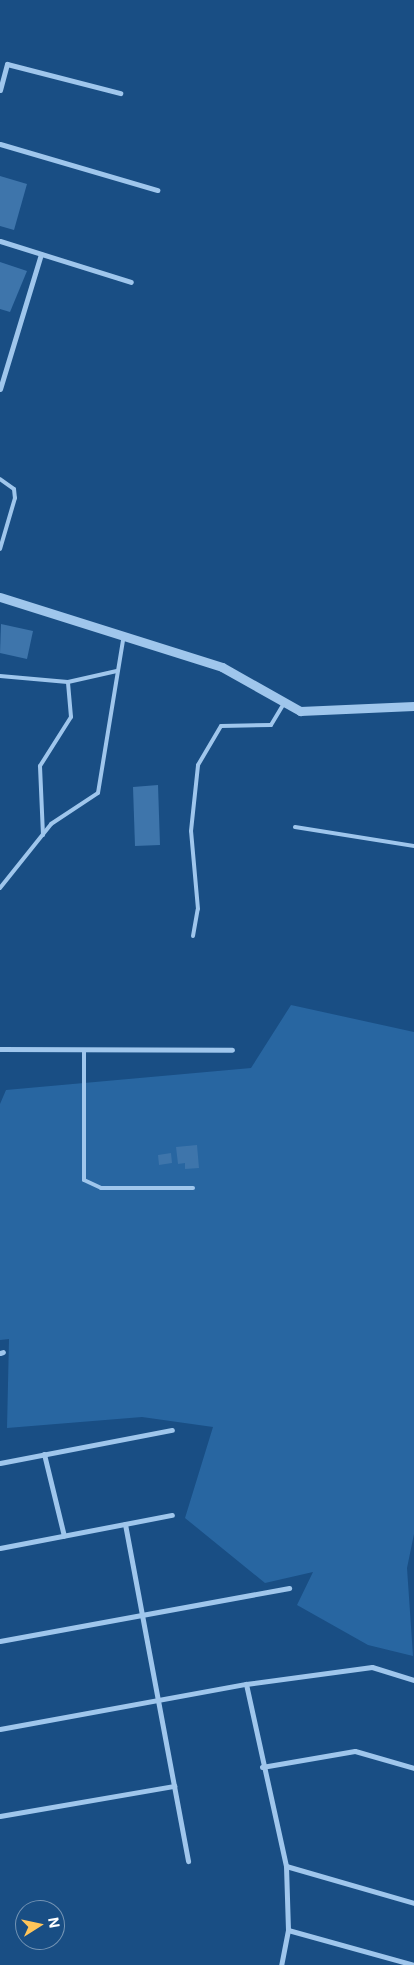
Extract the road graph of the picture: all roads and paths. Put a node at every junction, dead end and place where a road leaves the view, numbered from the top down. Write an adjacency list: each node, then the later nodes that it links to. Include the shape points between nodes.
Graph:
1 (0, 90): 2 (street, via 7,64)
2 (120, 93)
3 (0, 144): 4 (street)
4 (157, 190)
5 (0, 241): 6 (street)
6 (41, 254): 7 (street); 8 (street)
7 (131, 282)
8 (0, 389)
9 (0, 479): 10 (lane, via 14,489 15,498)
10 (0, 549)
11 (0, 596): 12 (street)
12 (124, 635): 13 (lane); 16 (street, via 222,667)
13 (117, 671): 15 (lane); 19 (lane, via 98,792)
14 (0, 676): 15 (lane)
15 (68, 682): 19 (lane, via 71,717 40,766)
16 (283, 705): 17 (street, via 314,712); 22 (lane, via 271,725 220,726 198,766 191,831 198,909)
17 (414, 706)
18 (295, 827): 20 (lane)
19 (43, 835): 21 (lane)
20 (414, 846)
21 (0, 888)
22 (193, 936)
23 (0, 1049): 24 (street)
24 (84, 1050): 25 (street); 26 (lane, via 84,1180 101,1188)
25 (232, 1050)
26 (193, 1188)
27 (172, 1430): 28 (street)
28 (44, 1454): 29 (street); 32 (street)
29 (0, 1463)
30 (172, 1516): 31 (street)
31 (125, 1524): 32 (street); 35 (street)
32 (64, 1536): 33 (street)
33 (0, 1548)
34 (289, 1588): 35 (street)
35 (142, 1615): 36 (street); 39 (street)
36 (0, 1641)
37 (414, 1680): 38 (street, via 372,1667)
38 (246, 1684): 39 (street); 41 (street)
39 (158, 1700): 40 (street); 43 (street)
40 (0, 1729)
41 (262, 1767): 42 (street, via 355,1751); 46 (street)
42 (414, 1768)
43 (174, 1786): 44 (street); 45 (street)
44 (0, 1816)
45 (188, 1861)
46 (286, 1866): 47 (street); 48 (street)
47 (414, 1903)
48 (288, 1930): 49 (street); 50 (street)
49 (281, 1965)
50 (414, 1965)

